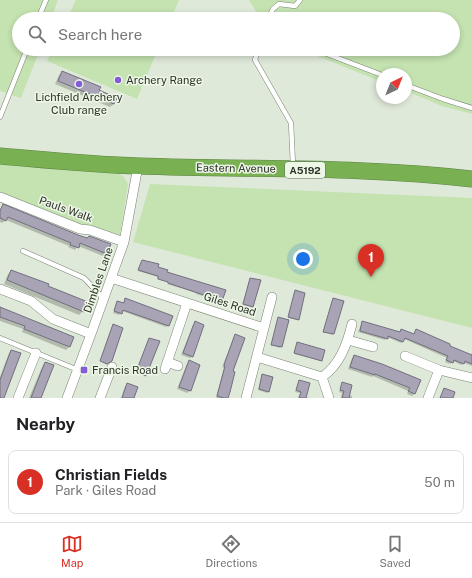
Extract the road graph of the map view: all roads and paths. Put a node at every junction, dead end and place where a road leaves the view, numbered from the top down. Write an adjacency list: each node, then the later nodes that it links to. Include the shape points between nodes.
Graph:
1 (46, 0): 3 (lane)
2 (300, 0): 4 (lane, via 295,6 279,4)
3 (41, 12)
4 (272, 12)
5 (24, 56): 11 (lane)
6 (256, 56): 14 (lane, via 255,60 291,123)
7 (332, 56): 8 (lane)
8 (376, 74)
9 (412, 87): 10 (lane)
10 (472, 108)
11 (0, 118)
12 (0, 156): 13 (highway, Eastern Avenue / A5192)
13 (138, 166): 14 (highway, Eastern Avenue / A5192); 17 (street, Dimbles Lane)
14 (294, 169): 15 (highway, Eastern Avenue / A5192, via 426,174)
15 (472, 179)
16 (0, 197): 17 (street, Pauls Walk, via 80,229)
17 (124, 242): 19 (street, Dimbles Lane)
18 (23, 251): 22 (lane, via 84,278)
19 (111, 278): 22 (street, Dimbles Lane); 23 (street, Giles Road)
20 (0, 289): 26 (street, via 31,301 53,319)
21 (272, 297): 25 (street, Giles Road)
22 (104, 299): 26 (street, Dimbles Lane)
23 (187, 303): 25 (street, Giles Road); 35 (street, Giles Road, via 166,366)
24 (352, 324): 28 (street)
25 (264, 328): 33 (street, Giles Road)
26 (91, 334): 37 (street, Dimbles Lane)
27 (0, 338): 31 (lane)
28 (348, 340): 29 (street); 39 (street, via 336,364)
29 (373, 347)
30 (418, 352): 34 (street)
31 (36, 353): 37 (lane); 41 (street)
32 (405, 356): 34 (street)
33 (257, 357): 39 (street); 44 (street, Giles Road)
34 (415, 361): 38 (street)
35 (178, 366)
36 (112, 367): 43 (street, via 111,382)
37 (78, 370): 42 (street, Dimbles Lane)
38 (439, 370): 40 (street); 46 (street)
39 (322, 377): 45 (street)
40 (472, 378)
41 (18, 398)
42 (67, 398)
43 (100, 398)
44 (247, 398)
45 (329, 398)
46 (428, 398)

